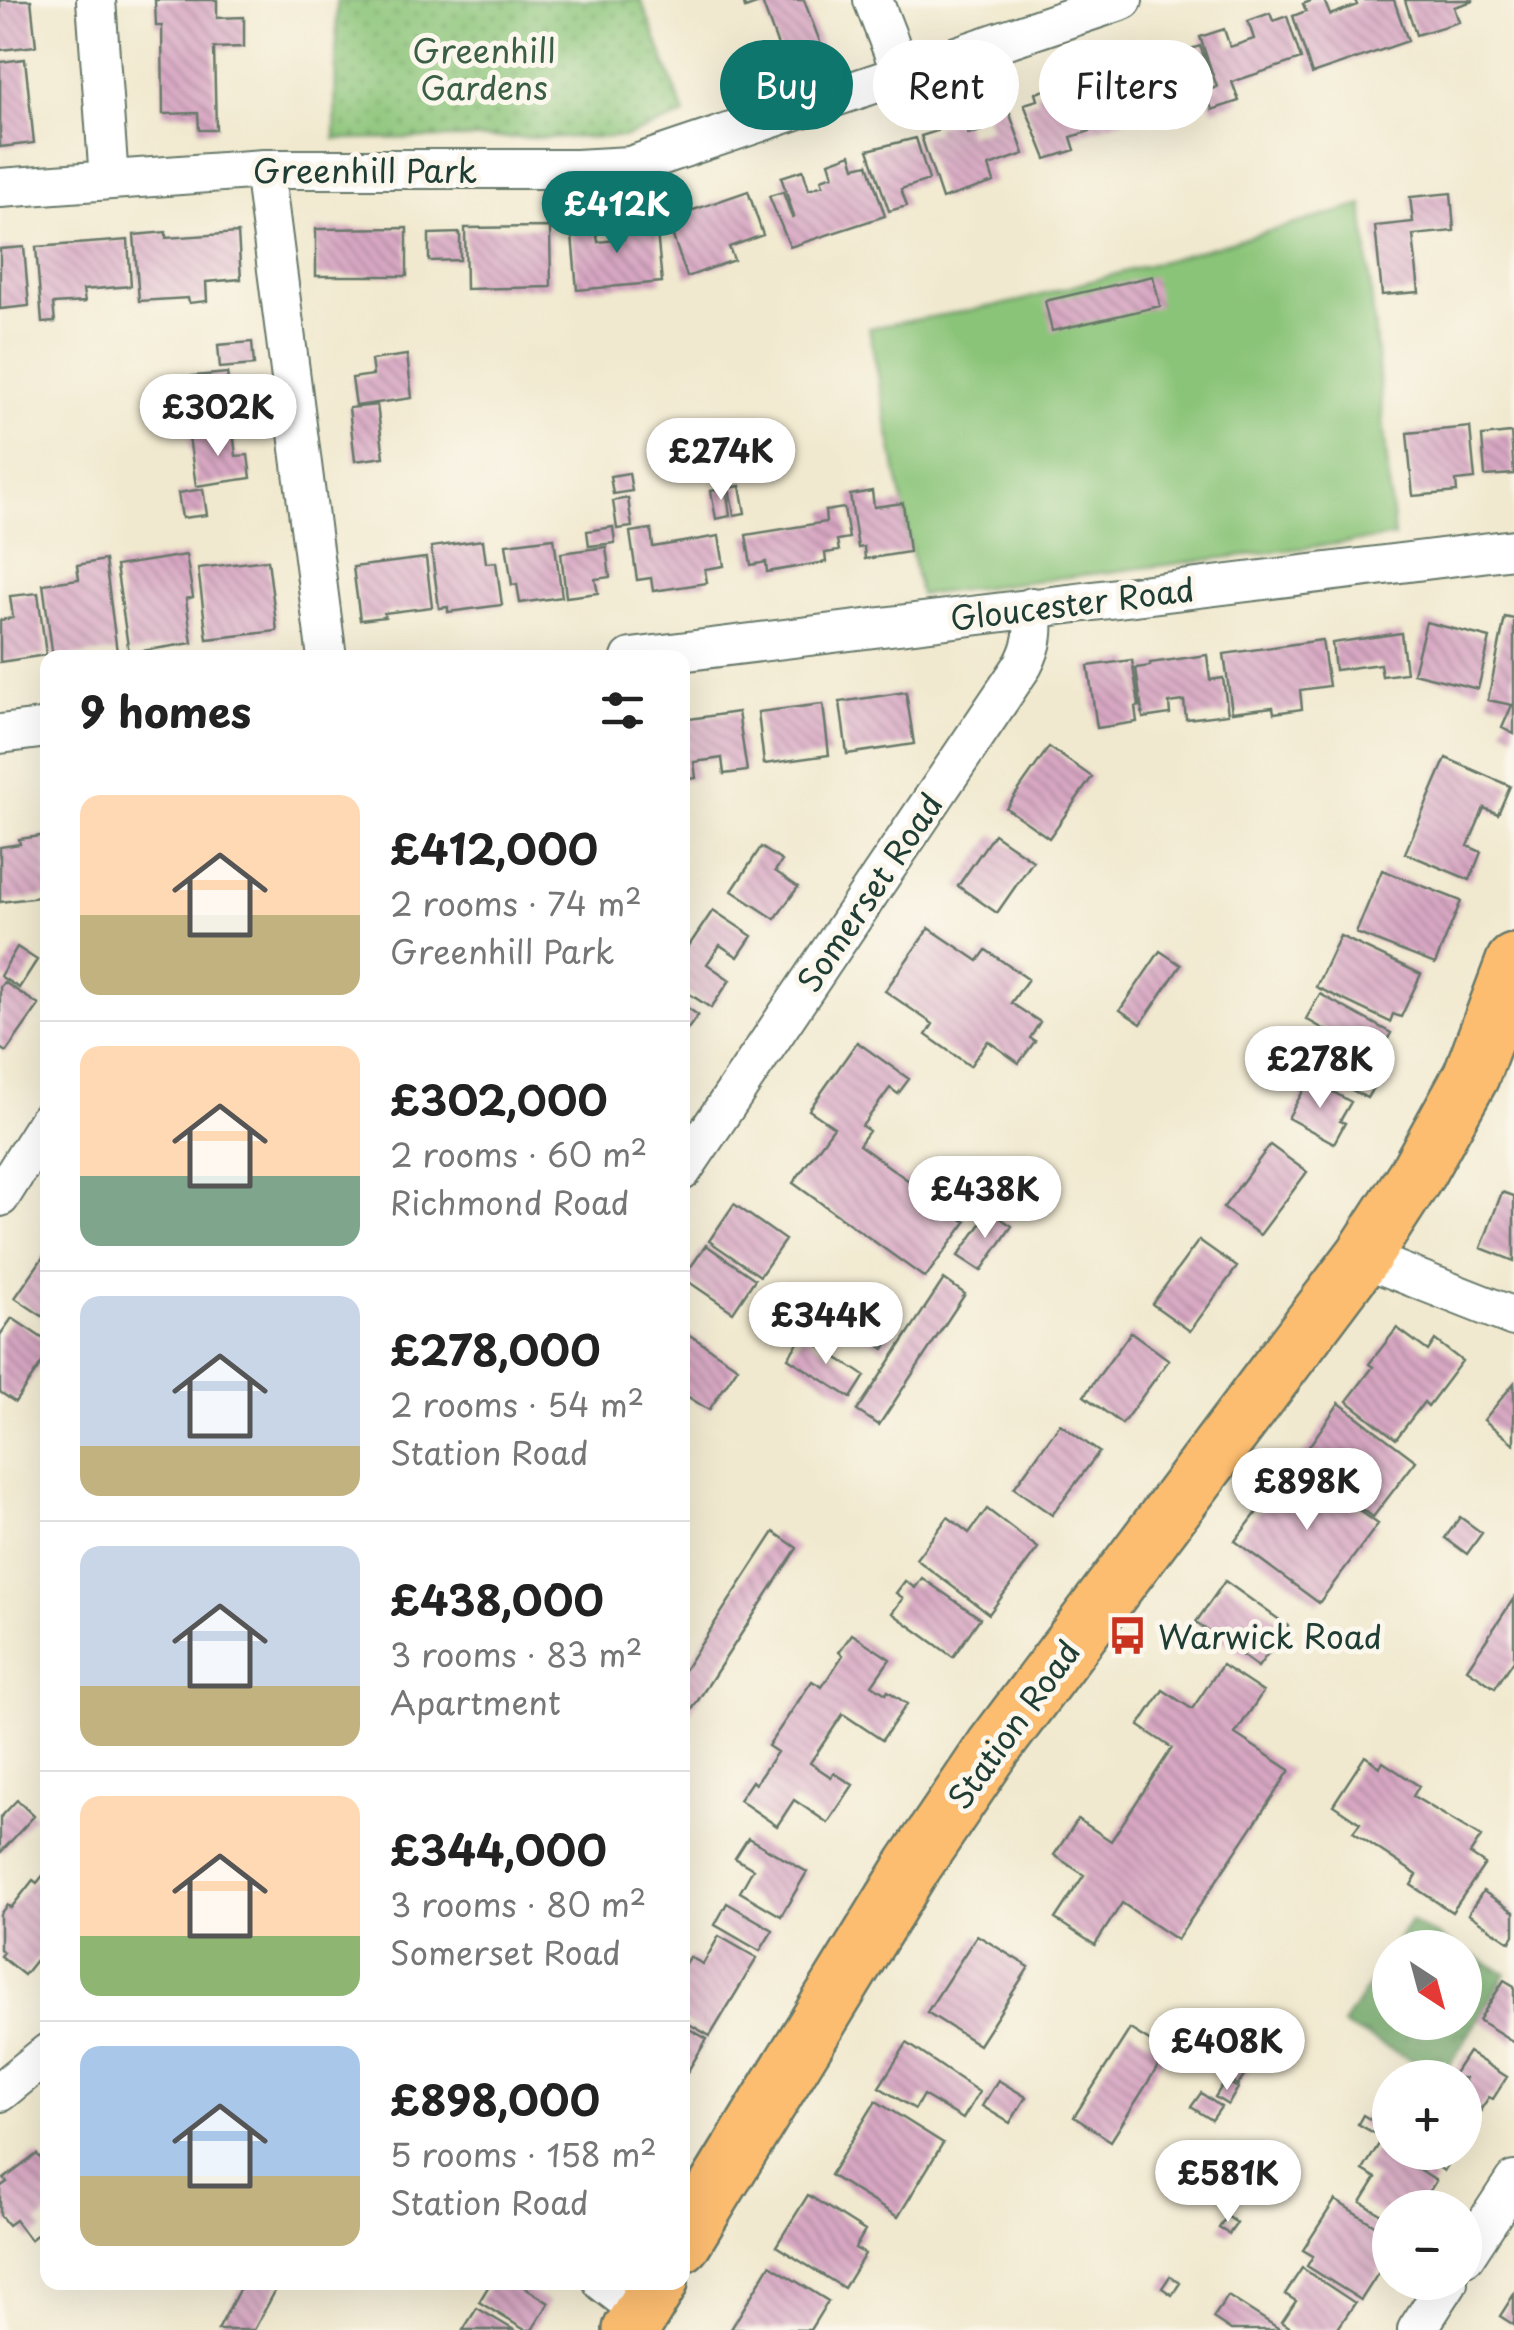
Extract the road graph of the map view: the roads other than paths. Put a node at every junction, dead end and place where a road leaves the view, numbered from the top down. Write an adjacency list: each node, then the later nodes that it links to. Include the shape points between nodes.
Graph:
1 (96, 0): 8 (street)
2 (872, 0): 4 (street)
3 (1123, 0): 5 (street, Greenhill Park)
4 (888, 40)
5 (1005, 40)
6 (873, 85): 7 (street, Greenhill Park, via 630,166)
7 (264, 169): 8 (street, Greenhill Park); 12 (street)
8 (109, 180): 9 (street, Greenhill Park)
9 (0, 188)
10 (1514, 549): 11 (street, Gloucester Road)
11 (1032, 607): 13 (street, Gloucester Road); 18 (street, Somerset Road, via 1035,631 1023,666)
12 (326, 650)
13 (690, 650)
14 (40, 729): 15 (street)
15 (0, 734)
16 (1514, 962): 20 (main road, Station Road, via 1470,1076)
17 (40, 1134): 19 (street)
18 (690, 1159)
19 (0, 1197)
20 (1364, 1254): 21 (street); 26 (main road, Station Road, via 994,1748 904,1880)
21 (1514, 1316)
22 (40, 2060): 23 (street)
23 (0, 2092)
24 (1514, 2182): 25 (street)
25 (1482, 2230)
26 (690, 2231)
27 (1437, 2300): 28 (street)
28 (1418, 2330)

